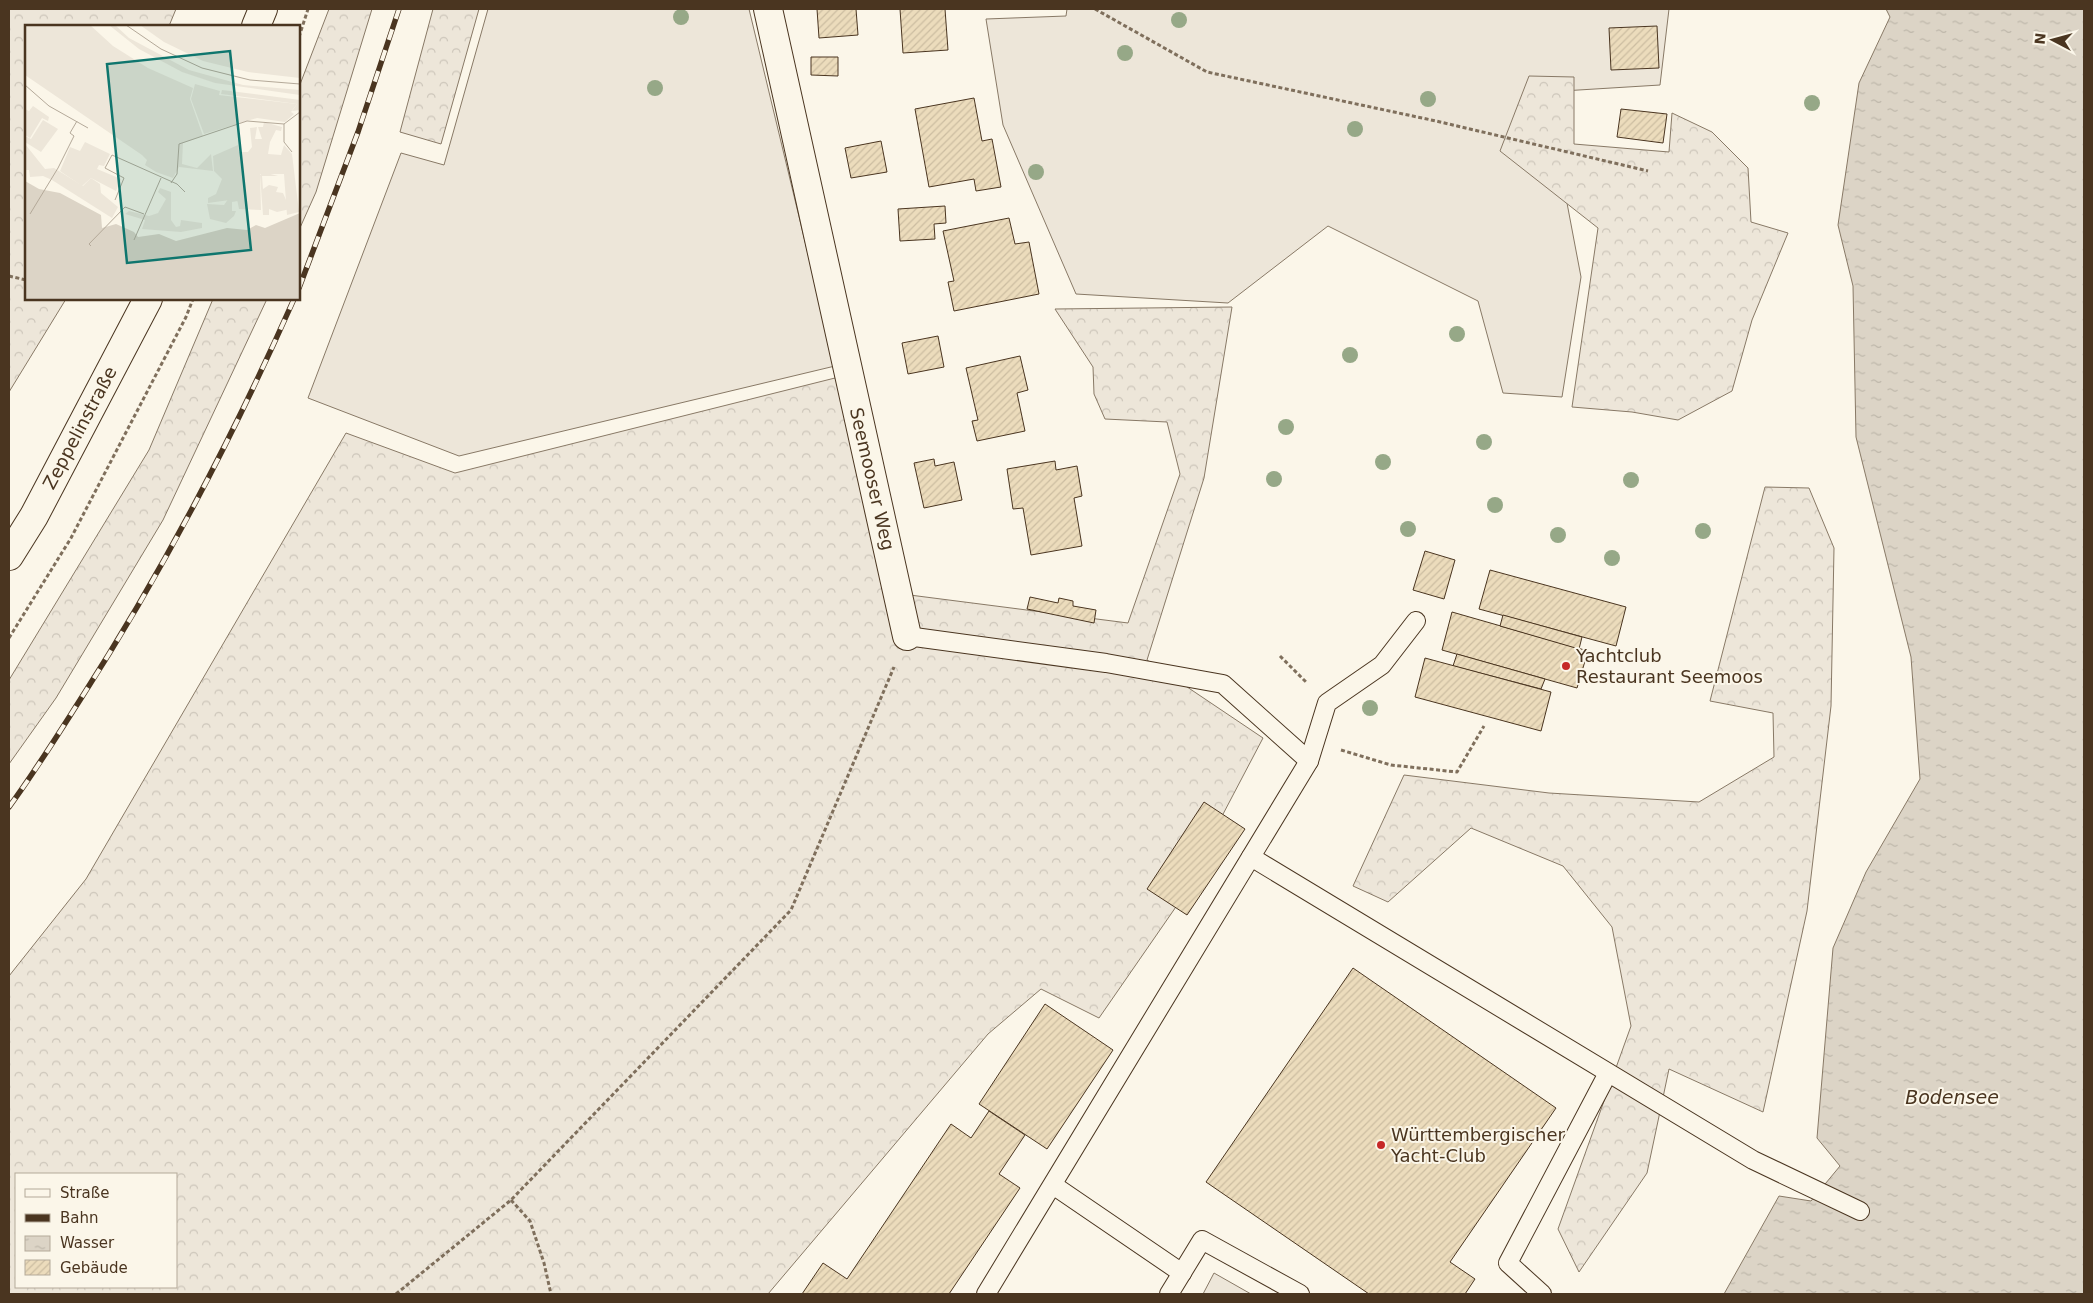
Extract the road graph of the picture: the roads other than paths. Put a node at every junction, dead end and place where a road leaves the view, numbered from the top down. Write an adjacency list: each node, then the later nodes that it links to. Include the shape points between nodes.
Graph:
1 (263, 9): 3 (street)
2 (768, 9): 7 (street, Seemooser Weg)
3 (256, 25)
4 (147, 300): 5 (street, Zeppelinstraße, via 34,516)
5 (9, 556)
6 (1416, 621): 8 (lane, via 1382,665 1327,703)
7 (907, 636): 8 (lane, via 1106,663 1223,684)
8 (1309, 760): 9 (lane)
9 (1251, 857): 10 (lane); 11 (lane)
10 (1608, 1073): 12 (lane, via 1753,1160); 17 (lane, via 1508,1263)
11 (1053, 1185): 13 (lane); 14 (lane)
12 (1860, 1211)
13 (1182, 1272): 15 (lane); 16 (lane, via 1202,1240)
14 (986, 1294)
15 (1169, 1294)
16 (1300, 1294)
17 (1542, 1294)

